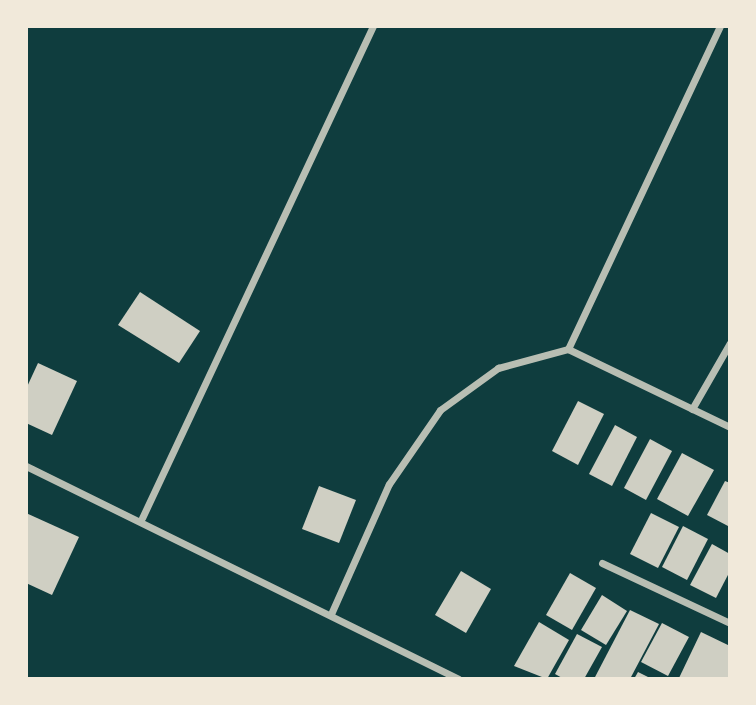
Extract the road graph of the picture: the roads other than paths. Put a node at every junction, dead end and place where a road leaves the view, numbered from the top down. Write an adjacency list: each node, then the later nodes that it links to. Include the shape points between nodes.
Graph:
1 (373, 26): 8 (street)
2 (720, 26): 4 (street)
3 (730, 343): 5 (street)
4 (568, 349): 5 (street); 10 (street, via 498,368 440,410 400,464)
5 (692, 409): 6 (street)
6 (730, 427)
7 (26, 466): 8 (street)
8 (142, 518): 10 (street)
9 (602, 563): 11 (street)
10 (331, 614): 12 (street)
11 (730, 623)
12 (458, 679)

